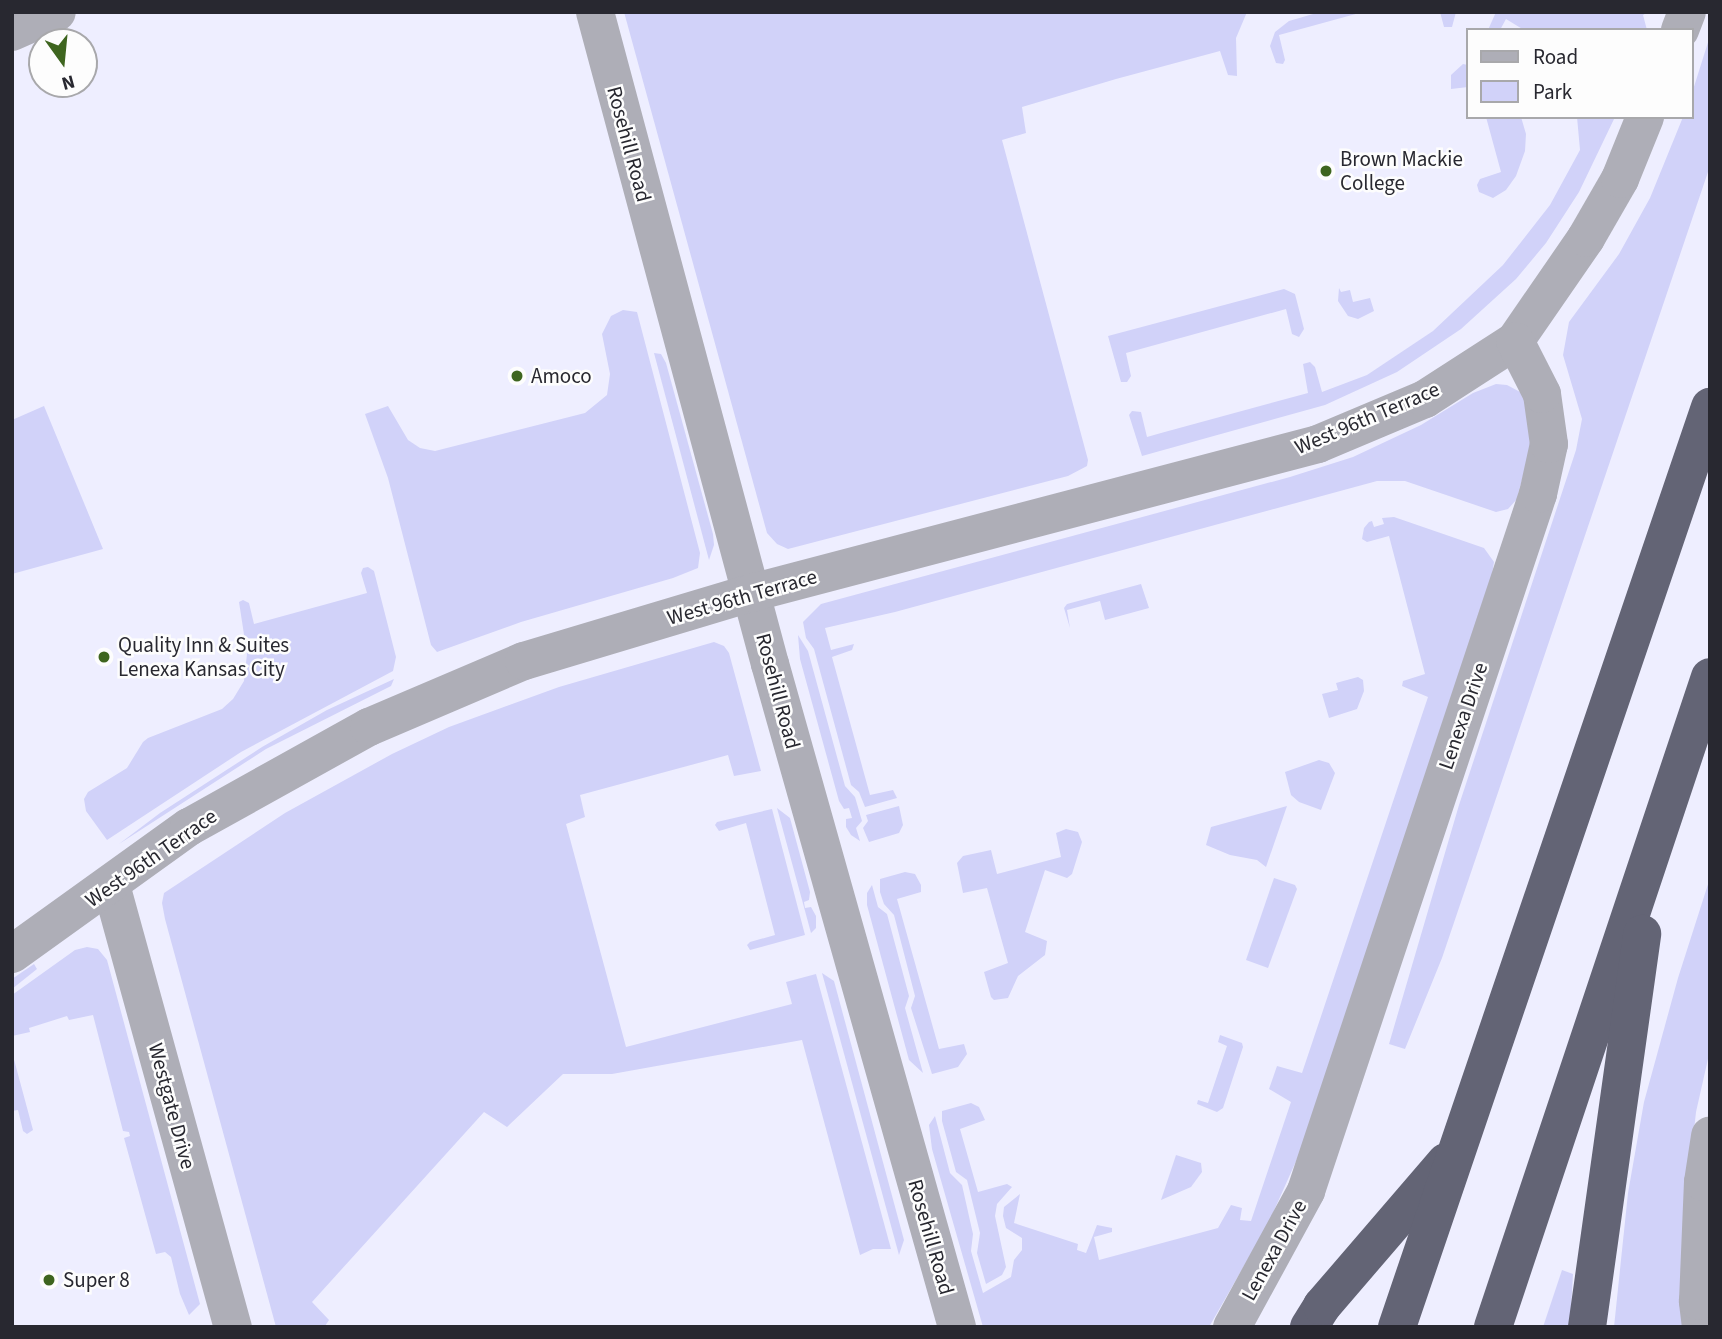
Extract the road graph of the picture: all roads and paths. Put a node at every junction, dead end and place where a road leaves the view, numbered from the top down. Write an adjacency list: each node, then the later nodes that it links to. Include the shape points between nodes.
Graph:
1 (57, 12): 3 (street)
2 (595, 12): 7 (street, Rosehill Road)
3 (12, 32)
4 (1644, 119): 5 (street, via 1620,179 1586,238)
5 (1516, 341): 7 (street, West 96th Terrace, via 1425,399 1318,444); 16 (street, Lenexa Drive, via 1542,394 1549,444 1538,494 1306,1191)
6 (1710, 407): 13 (highway)
7 (751, 593): 10 (street, West 96th Terrace, via 524,661 369,727 189,827); 15 (street, Rosehill Road)
8 (1710, 677): 9 (highway)
9 (1656, 835): 19 (highway); 20 (highway)
10 (111, 885): 11 (street, West 96th Terrace); 14 (street, Westgate Drive)
11 (12, 954)
12 (1710, 1136): 21 (street, via 1701,1222)
13 (1458, 1148): 17 (highway); 18 (highway)
14 (233, 1327)
15 (957, 1327)
16 (1232, 1327)
17 (1309, 1327)
18 (1397, 1327)
19 (1493, 1327)
20 (1587, 1327)
21 (1701, 1327)

